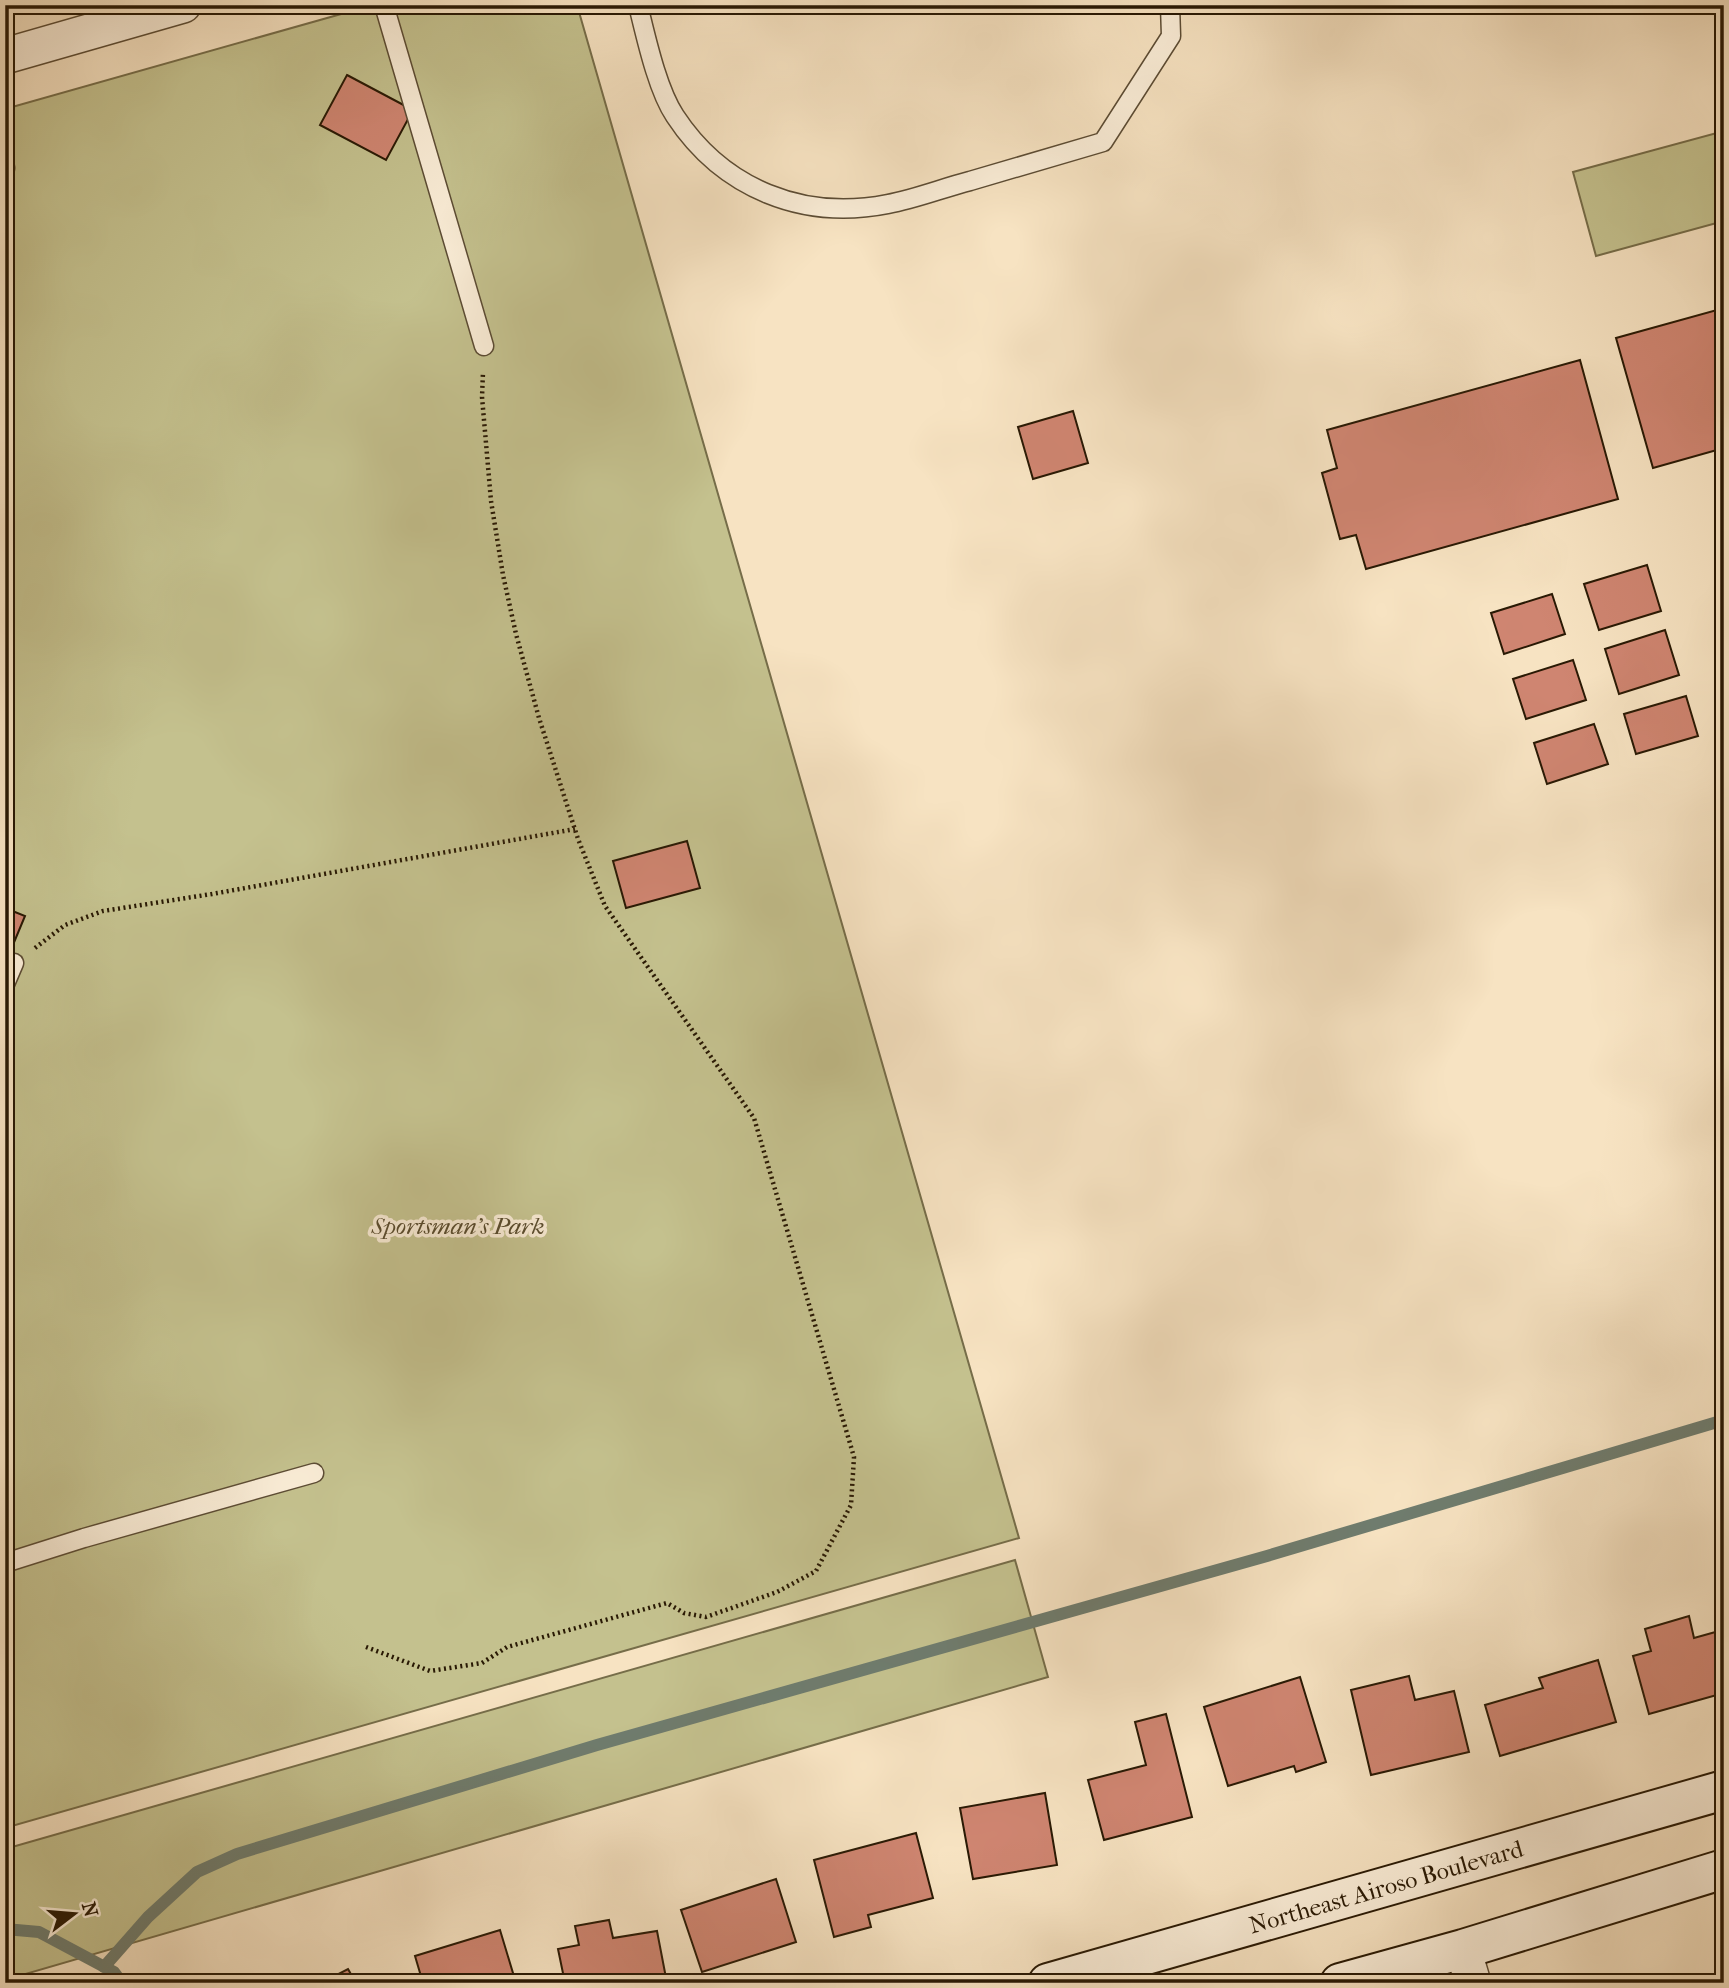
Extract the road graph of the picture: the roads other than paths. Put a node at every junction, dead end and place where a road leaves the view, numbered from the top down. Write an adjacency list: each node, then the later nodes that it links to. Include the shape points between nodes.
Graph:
1 (183, 5): 5 (street)
2 (384, 5): 6 (lane)
3 (638, 5): 4 (lane, via 652,60 674,114 704,154 751,187 801,205 846,209 888,204 1103,142 1171,36)
4 (1170, 5)
5 (5, 56)
6 (484, 346)
7 (14, 963): 8 (lane)
8 (5, 984)
9 (314, 1474): 10 (lane)
10 (5, 1563)
11 (1724, 1790): 14 (main road, Northeast Airoso Boulevard)
12 (1724, 1869): 13 (main road)
13 (1468, 1966): 15 (main road)
14 (1048, 1983)
15 (1340, 1983)

